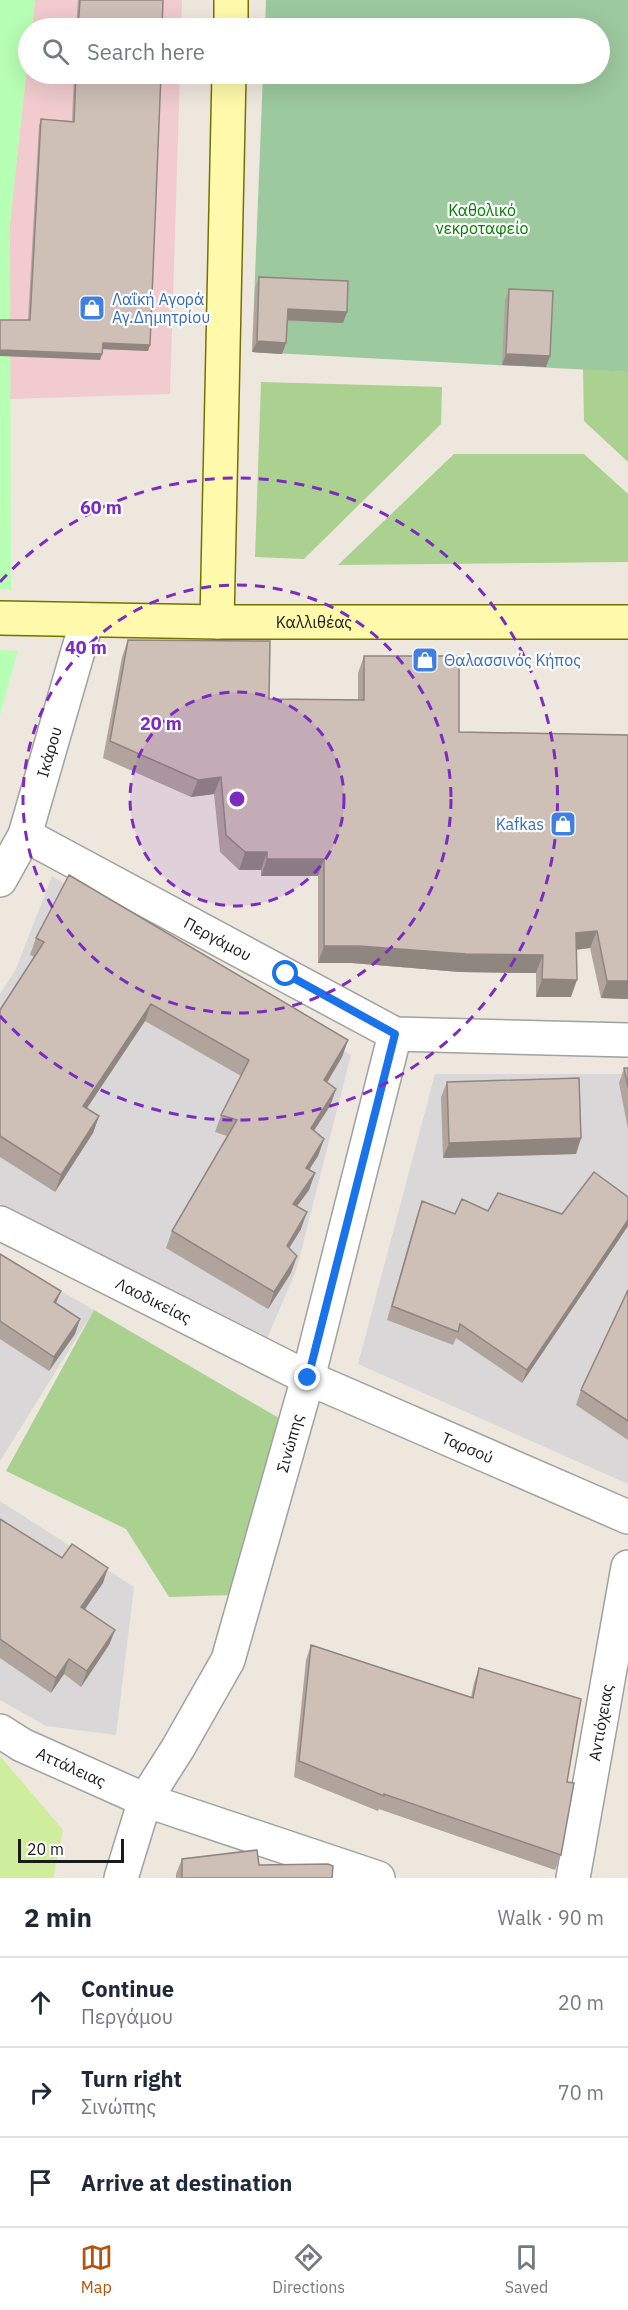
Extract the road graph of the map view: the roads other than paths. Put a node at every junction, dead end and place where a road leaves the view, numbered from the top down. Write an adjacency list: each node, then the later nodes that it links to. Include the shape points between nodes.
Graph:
1 (231, 0): 2 (main road)
2 (231, 18)
3 (229, 84): 6 (main road)
4 (0, 618): 5 (main road, Καλλιθέας)
5 (87, 620): 6 (main road, Καλλιθέας); 8 (street, Ικάρου)
6 (217, 622): 7 (main road, Καλλιθέας)
7 (628, 622)
8 (25, 835): 9 (street, Ικάρου); 10 (street, Περγάμου)
9 (0, 880)
10 (395, 1034): 11 (street, Περγάμου); 13 (street, Σινώπης)
11 (628, 1040)
12 (0, 1223): 13 (street, Λαοδικείας)
13 (308, 1378): 14 (street, Ταρσού); 17 (street, Σινώπης, via 228,1660)
14 (628, 1517)
15 (628, 1567): 20 (street, Αντιόχειας)
16 (0, 1731): 17 (street, Αττάλειας, via 22,1745)
17 (145, 1800): 18 (street, Σινώπης); 19 (street)
18 (121, 1878)
19 (378, 1878)
20 (573, 1878)

